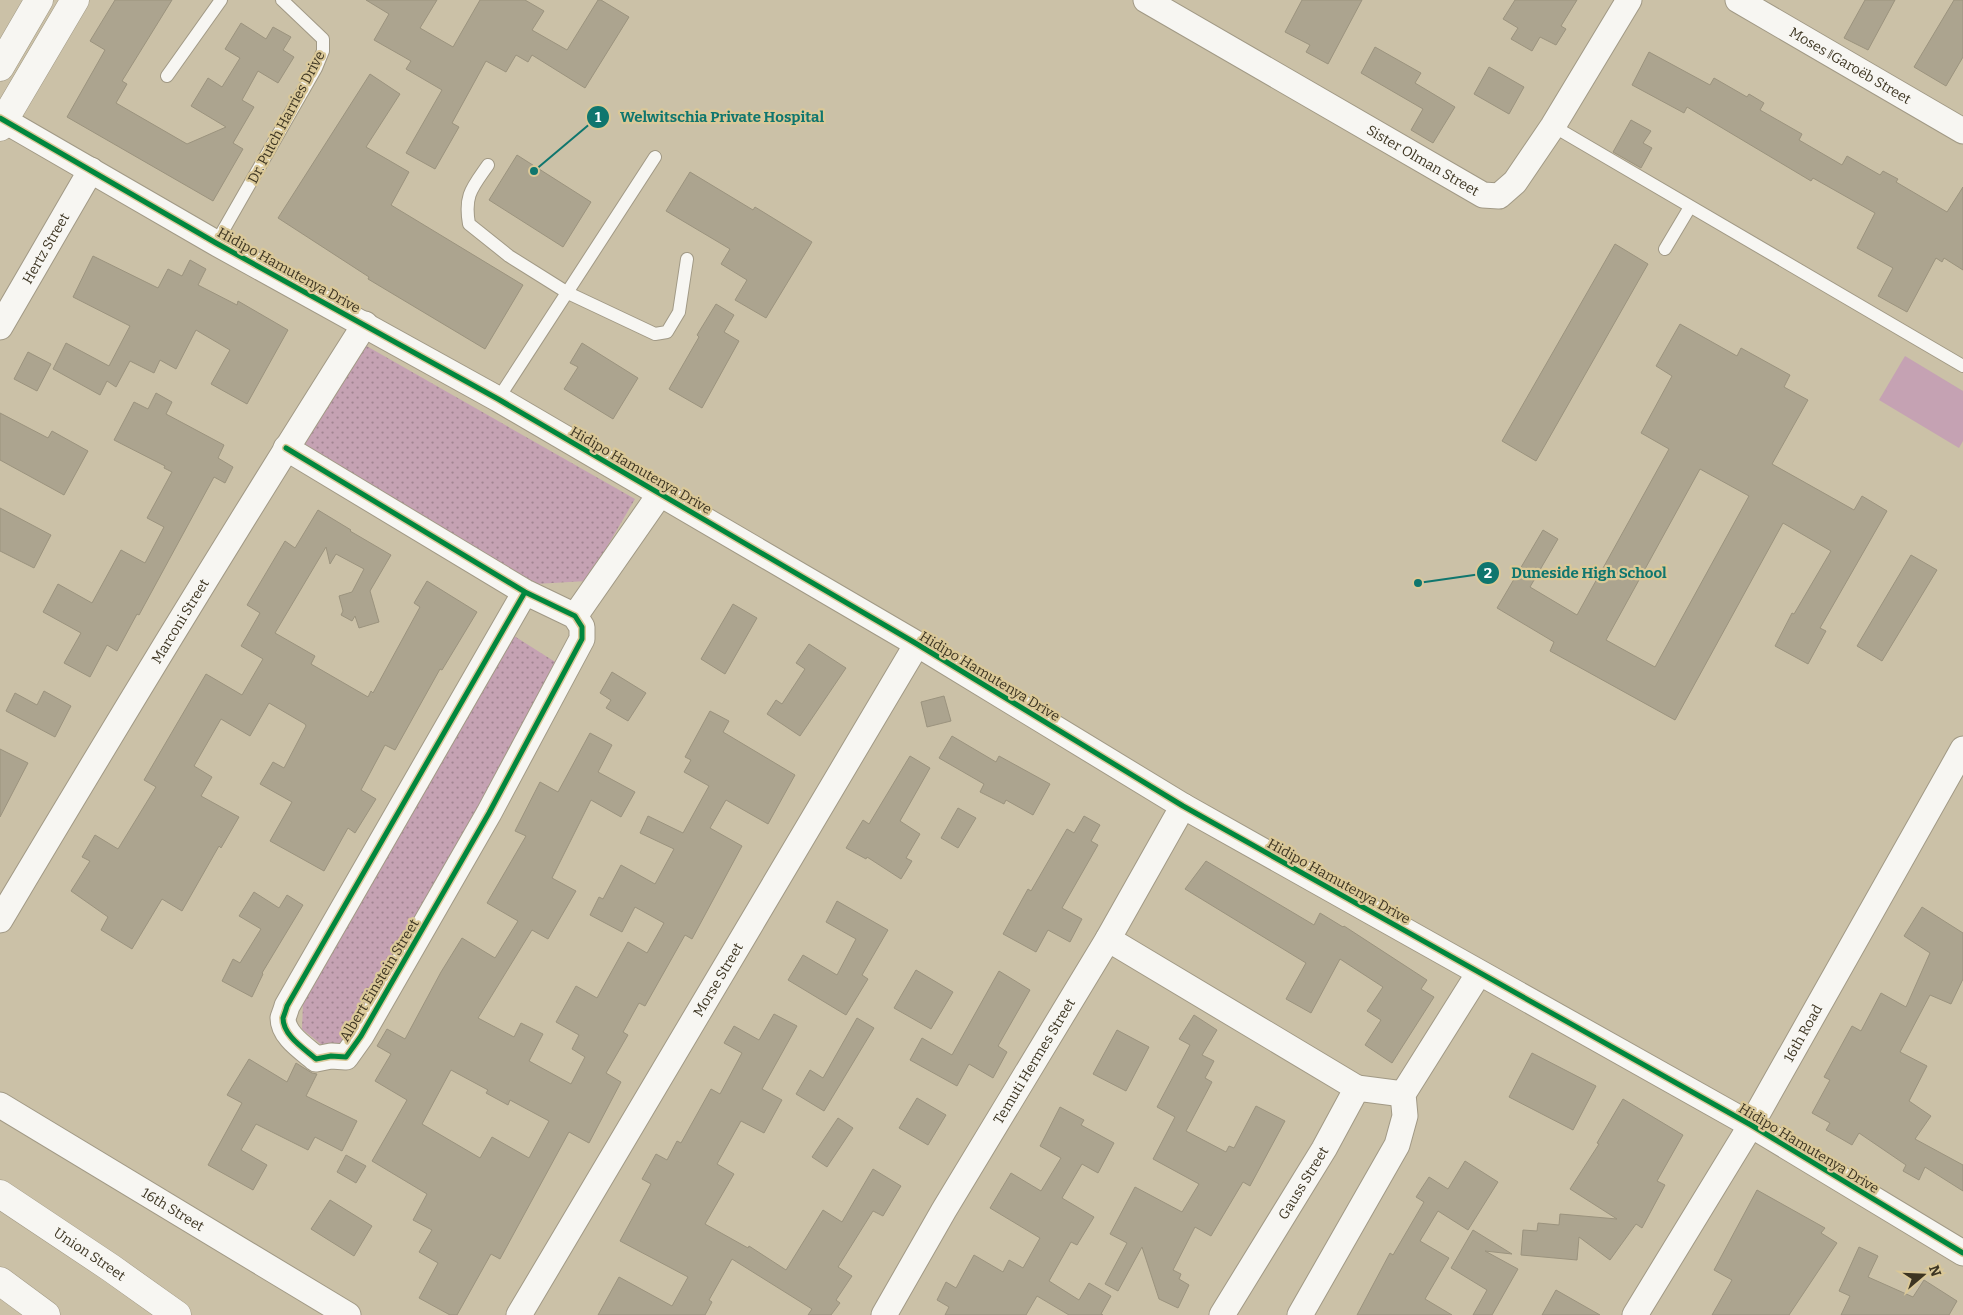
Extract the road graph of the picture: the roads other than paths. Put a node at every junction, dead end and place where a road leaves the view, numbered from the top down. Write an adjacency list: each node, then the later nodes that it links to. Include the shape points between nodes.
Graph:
1 (39, 0): 8 (main road)
2 (74, 0): 10 (main road)
3 (221, 0): 9 (lane)
4 (282, 0): 17 (lane, Dr. Putch Harries Drive, via 323,39 323,51)
5 (1146, 0): 11 (street, Sister Olman Street, via 1482,194 1499,196 1515,182)
6 (1629, 0): 11 (street, Sister Olman Street)
7 (1738, 0): 12 (street, Moses ǁGaroëb Street)
8 (0, 67)
9 (167, 76)
10 (1, 122): 15 (street, Hidipo Hamutenya Drive)
11 (1553, 126): 16 (lane)
12 (1963, 131)
13 (656, 157): 20 (lane)
14 (488, 165): 20 (lane, via 470,191 466,208 469,224 509,256)
15 (90, 170): 17 (street, Hidipo Hamutenya Drive); 22 (street, Hertz Street)
16 (1690, 207): 18 (lane); 23 (lane)
17 (216, 243): 21 (street, Hidipo Hamutenya Drive)
18 (1665, 249)
19 (687, 259): 20 (lane, via 679,312 667,332 655,334)
20 (568, 293): 24 (lane)
21 (365, 324): 24 (street, Hidipo Hamutenya Drive); 25 (street, Marconi Street)
22 (0, 327)
23 (1963, 366)
24 (498, 399): 26 (street, Hidipo Hamutenya Drive)
25 (286, 448): 27 (street); 32 (street, Marconi Street)
26 (660, 494): 28 (street); 29 (street, Hidipo Hamutenya Drive)
27 (525, 592): 28 (street); 28 (street, Albert Einstein Street, via 287,1006 283,1019 286,1031 316,1059 346,1057 362,1036 489,813 582,639 582,627)
28 (575, 616)
29 (917, 644): 31 (street, Hidipo Hamutenya Drive); 45 (street, Morse Street)
30 (1963, 749): 38 (street, 16th Road)
31 (1183, 806): 33 (street, Temuti Hermes Street); 34 (street, Hidipo Hamutenya Drive)
32 (0, 920)
33 (1108, 939): 35 (street); 46 (street, Temuti Hermes Street)
34 (1479, 973): 36 (street); 38 (street, Hidipo Hamutenya Drive)
35 (1357, 1088): 36 (street); 47 (street, Gauss Street, via 1324,1149)
36 (1403, 1094): 48 (street, via 1405,1116 1397,1145)
37 (0, 1105): 44 (street, 16th Street)
38 (1751, 1125): 40 (street, Hidipo Hamutenya Drive); 49 (street, 16th Road)
39 (0, 1194): 43 (main road, Union Street)
40 (1963, 1253)
41 (0, 1281): 42 (main road)
42 (46, 1315)
43 (177, 1315)
44 (348, 1315)
45 (519, 1315)
46 (884, 1315)
47 (1222, 1315)
48 (1300, 1315)
49 (1636, 1315)

